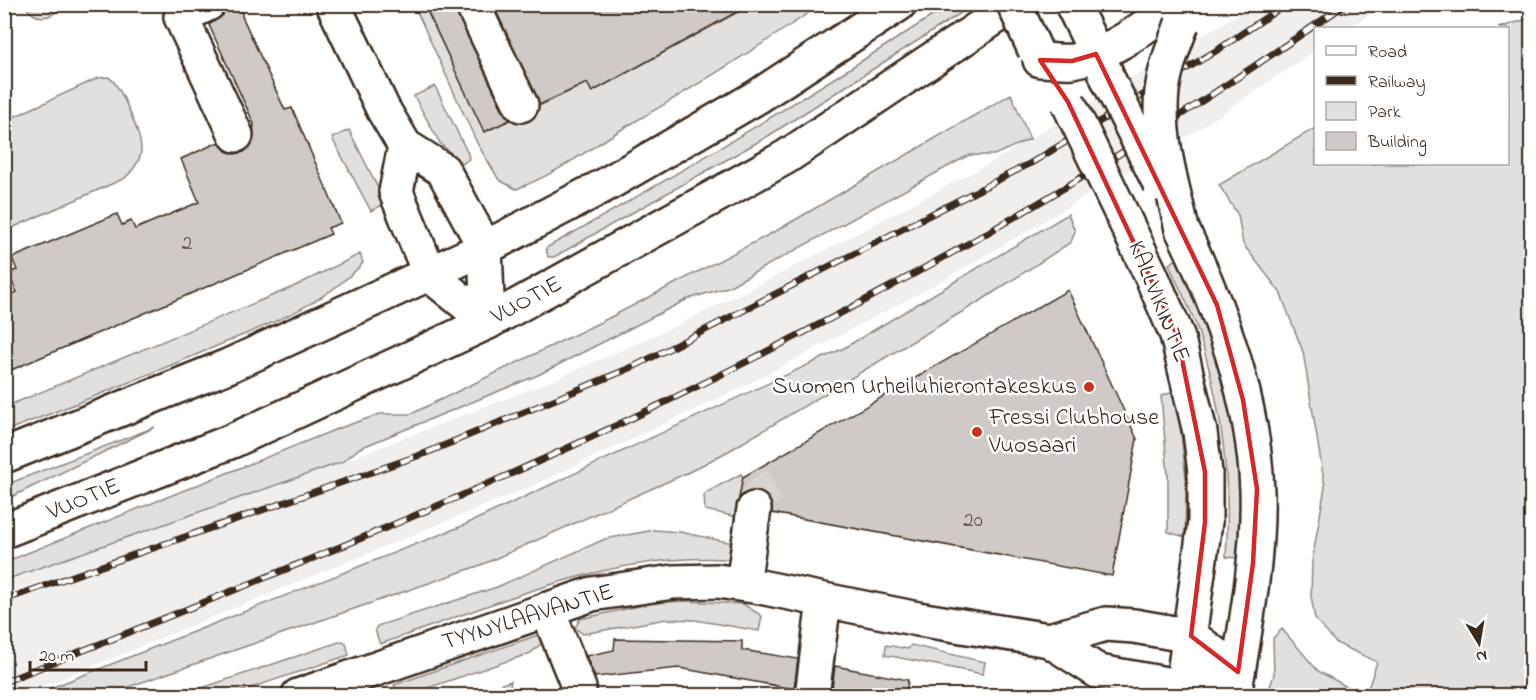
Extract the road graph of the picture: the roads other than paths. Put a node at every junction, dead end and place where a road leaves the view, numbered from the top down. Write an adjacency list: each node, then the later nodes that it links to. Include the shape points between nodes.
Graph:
1 (208, 4): 11 (main road, via 181,17)
2 (333, 4): 12 (main road)
3 (472, 4): 10 (main road)
4 (899, 4): 14 (main road, via 757,97 607,184)
5 (1014, 4): 8 (main road, KALLVIKINTIE, bridge); 16 (main road, VUOTIE, via 786,157)
6 (1075, 11): 9 (main road, KALLVIKINTIE)
7 (1185, 11): 9 (main road, via 1116,45); 13 (main road, bridge, via 1162,91 1163,141)
8 (1038, 55): 9 (main road); 23 (main road, KALLVIKINTIE, bridge, via 1068,102 1177,335 1200,432 1205,472 1205,522)
9 (1101, 65): 13 (main road, KALLVIKINTIE, bridge)
10 (521, 105)
11 (236, 135)
12 (405, 146): 14 (main road, via 443,170); 15 (main road, via 396,192)
13 (1182, 228): 25 (main road, KALLVIKINTIE, via 1203,271 1234,359 1257,489 1253,563)
14 (485, 248): 15 (main road); 16 (main road)
15 (430, 275): 16 (main road); 17 (main road, via 228,366)
16 (488, 322): 19 (main road, VUOTIE, via 232,441)
17 (4, 456)
18 (754, 509): 20 (main road)
19 (4, 531)
20 (743, 584): 21 (main road, TYYNYLAAVANTIE); 22 (main road, TYYNYLAAVANTIE, via 717,581 631,586)
21 (824, 600): 24 (main road, TYYNYLAAVANTIE); 29 (main road)
22 (547, 609): 26 (main road); 28 (main road, TYYNYLAAVANTIE)
23 (1191, 636): 24 (main road, TYYNYLAAVANTIE, via 1106,624); 25 (main road, TYYNYLAAVANTIE); 27 (main road, KALLVIKINTIE)
24 (1049, 640): 27 (main road, TYYNYLAAVANTIE, via 1099,672)
25 (1236, 684): 27 (main road, TYYNYLAAVANTIE)
26 (579, 688)
27 (1182, 691)
28 (305, 694)
29 (812, 696)

